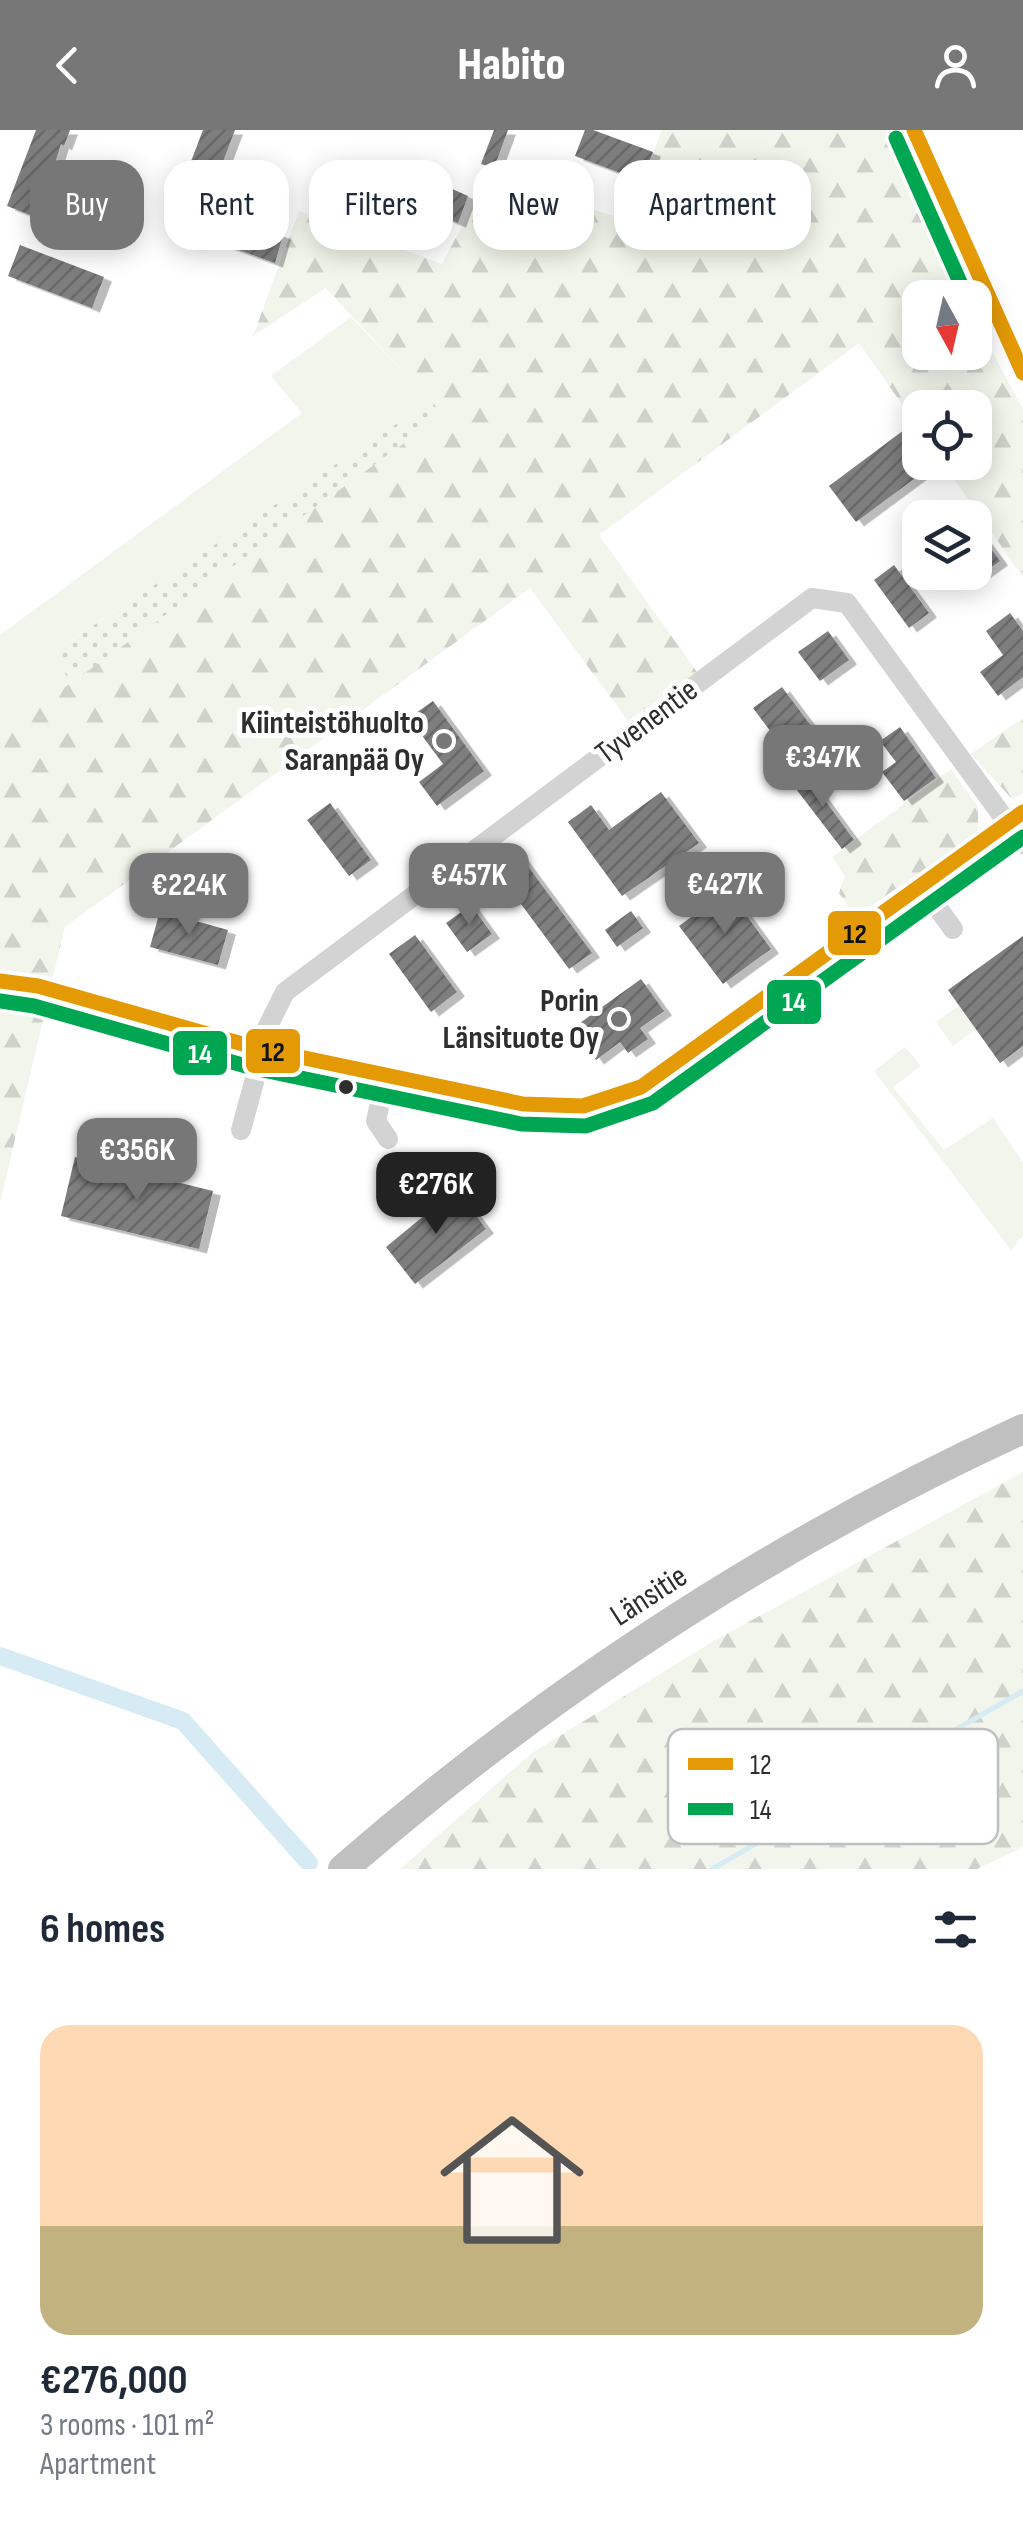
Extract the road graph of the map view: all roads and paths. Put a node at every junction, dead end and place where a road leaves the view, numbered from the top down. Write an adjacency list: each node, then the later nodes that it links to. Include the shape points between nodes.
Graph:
1 (914, 130): 2 (street)
2 (1023, 373)
3 (1016, 817): 4 (street, Tyvenentie); 5 (street); 8 (street, Tyvenentie, via 847,604 812,598 285,992)
4 (1023, 844)
5 (921, 885): 6 (street); 9 (street, via 641,1087 583,1106 522,1104)
6 (953, 929)
7 (0, 981): 8 (street)
8 (260, 1048): 9 (street); 10 (street, Tyvenentie)
9 (386, 1075): 11 (street, via 376,1121)
10 (241, 1130)
11 (388, 1139)
12 (1023, 1430): 13 (highway, Länsitie, via 802,1541 680,1617 464,1767)
13 (343, 1869)

